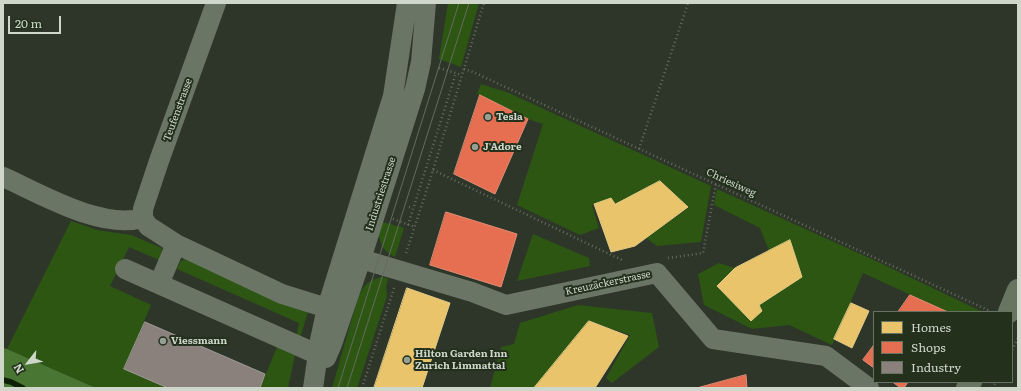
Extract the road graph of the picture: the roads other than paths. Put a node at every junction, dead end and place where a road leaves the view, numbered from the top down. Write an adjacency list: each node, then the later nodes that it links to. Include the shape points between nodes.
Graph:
1 (216, 3): 5 (street, Teufenstrasse, via 143,209)
2 (407, 3): 11 (street, Industriestrasse, via 393,96)
3 (426, 3): 7 (street, Industriestrasse, via 421,62 415,88)
4 (3, 177): 5 (street, via 95,216)
5 (144, 220): 6 (street, via 154,231)
6 (176, 244): 9 (street); 11 (street, via 282,294)
7 (361, 259): 14 (street, Industriestrasse, via 332,344); 15 (street, Kreuzäckerstrasse, via 472,292 506,305 657,273 713,339 826,356)
8 (125, 269): 9 (street)
9 (159, 284): 13 (street)
10 (1018, 290): 12 (main road)
11 (327, 308): 13 (street, Industriestrasse)
12 (1009, 311)
13 (318, 355): 14 (street, Industriestrasse)
14 (314, 384)
15 (869, 388)

